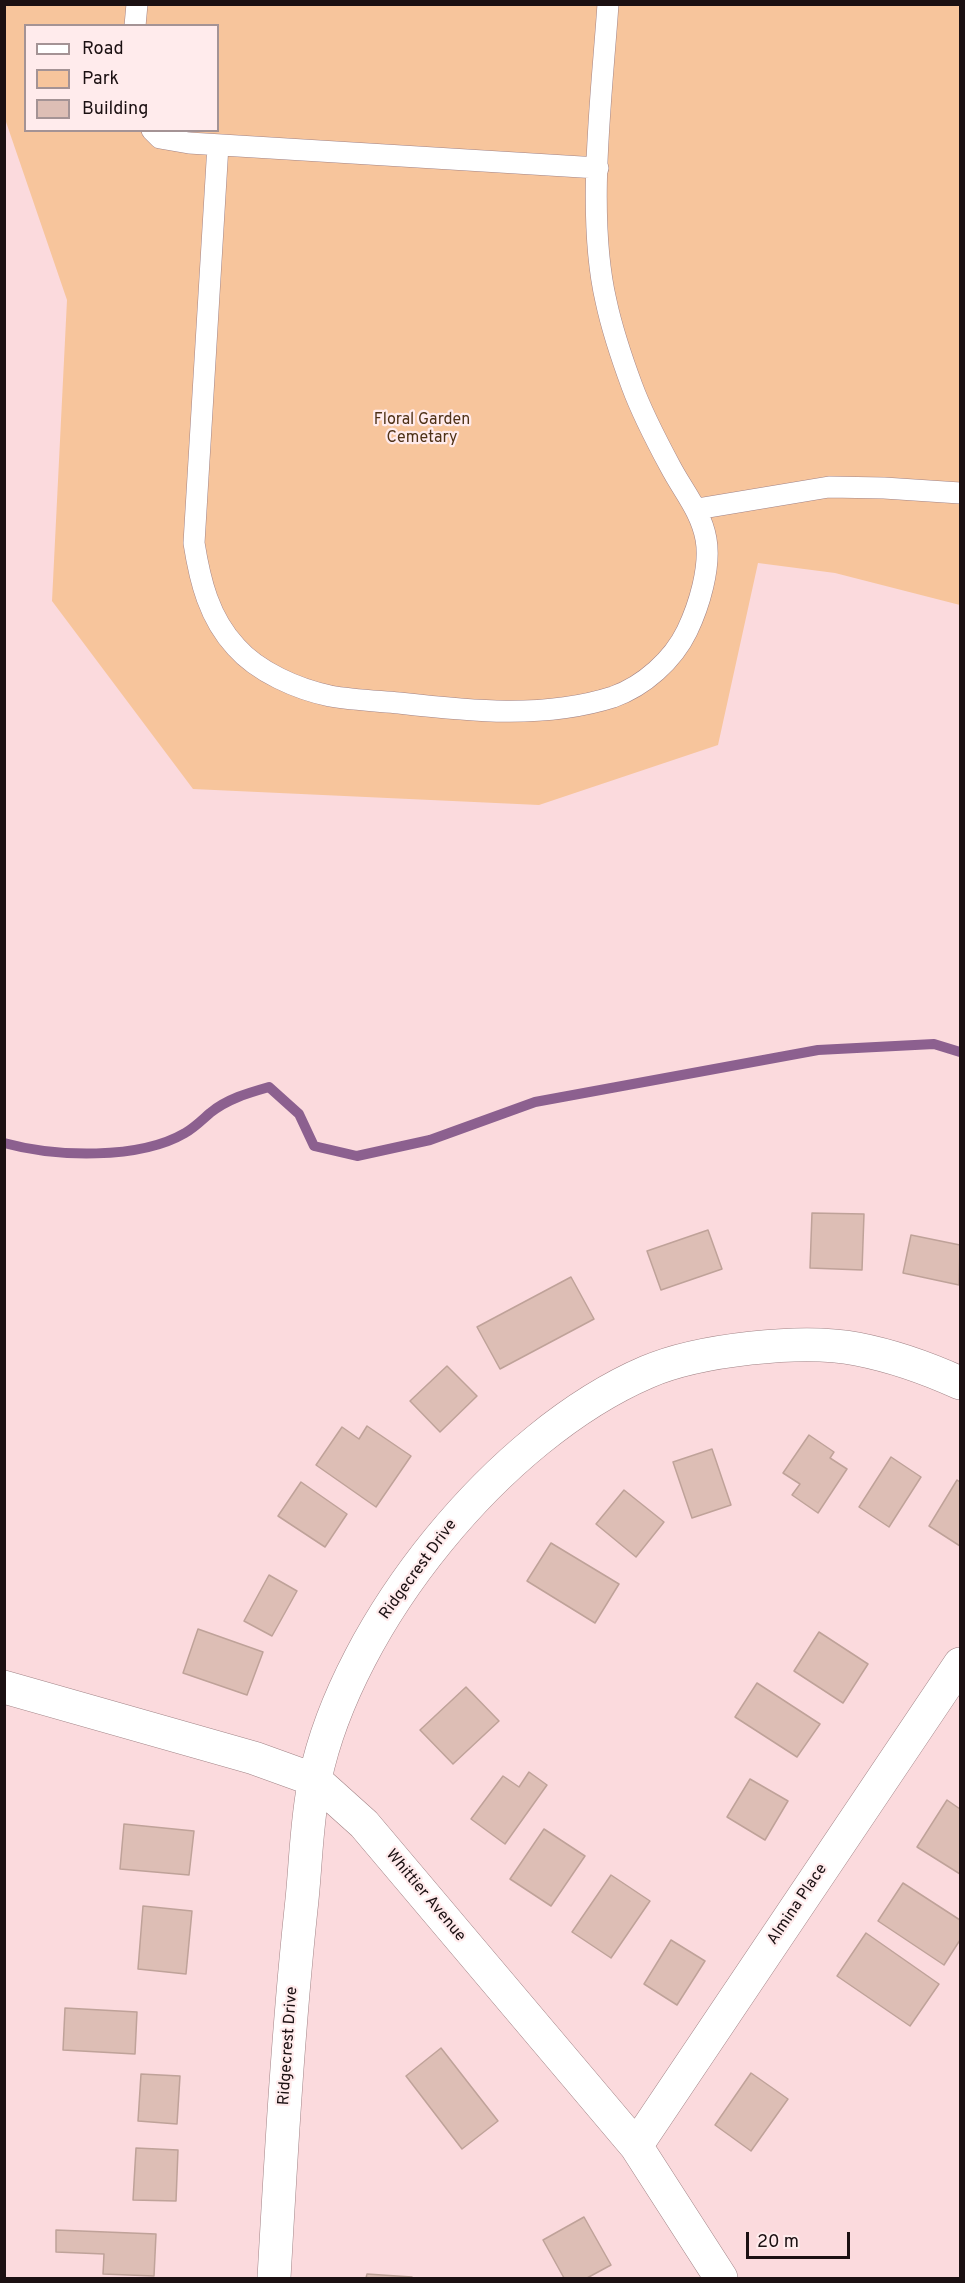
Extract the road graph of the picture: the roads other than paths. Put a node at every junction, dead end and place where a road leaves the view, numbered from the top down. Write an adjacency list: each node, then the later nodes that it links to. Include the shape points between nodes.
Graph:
1 (137, 4): 3 (lane)
2 (608, 4): 6 (lane)
3 (135, 24)
4 (154, 132): 5 (lane, via 160,138)
5 (218, 145): 6 (lane); 8 (lane, via 194,543 201,588 217,622 236,648 258,665 298,686 330,696 485,712 567,707 615,696 660,670 687,632 704,579 706,541)
6 (598, 168): 8 (lane, via 598,236 605,300 632,388 671,468)
7 (960, 493): 8 (lane, via 829,487)
8 (697, 509)
9 (960, 1383): 12 (street, Ridgecrest Drive, via 915,1363 853,1348 784,1346 720,1351 650,1371 600,1395 553,1427 486,1486 394,1599 358,1662 329,1732)
10 (960, 1664): 13 (street, Almina Place)
11 (4, 1687): 12 (street, Whittier Avenue, via 254,1758)
12 (315, 1780): 13 (street, Whittier Avenue, via 364,1824); 14 (street, Ridgecrest Drive, via 290,2019)
13 (636, 2146): 15 (street, Whittier Avenue)
14 (274, 2278)
15 (721, 2278)

